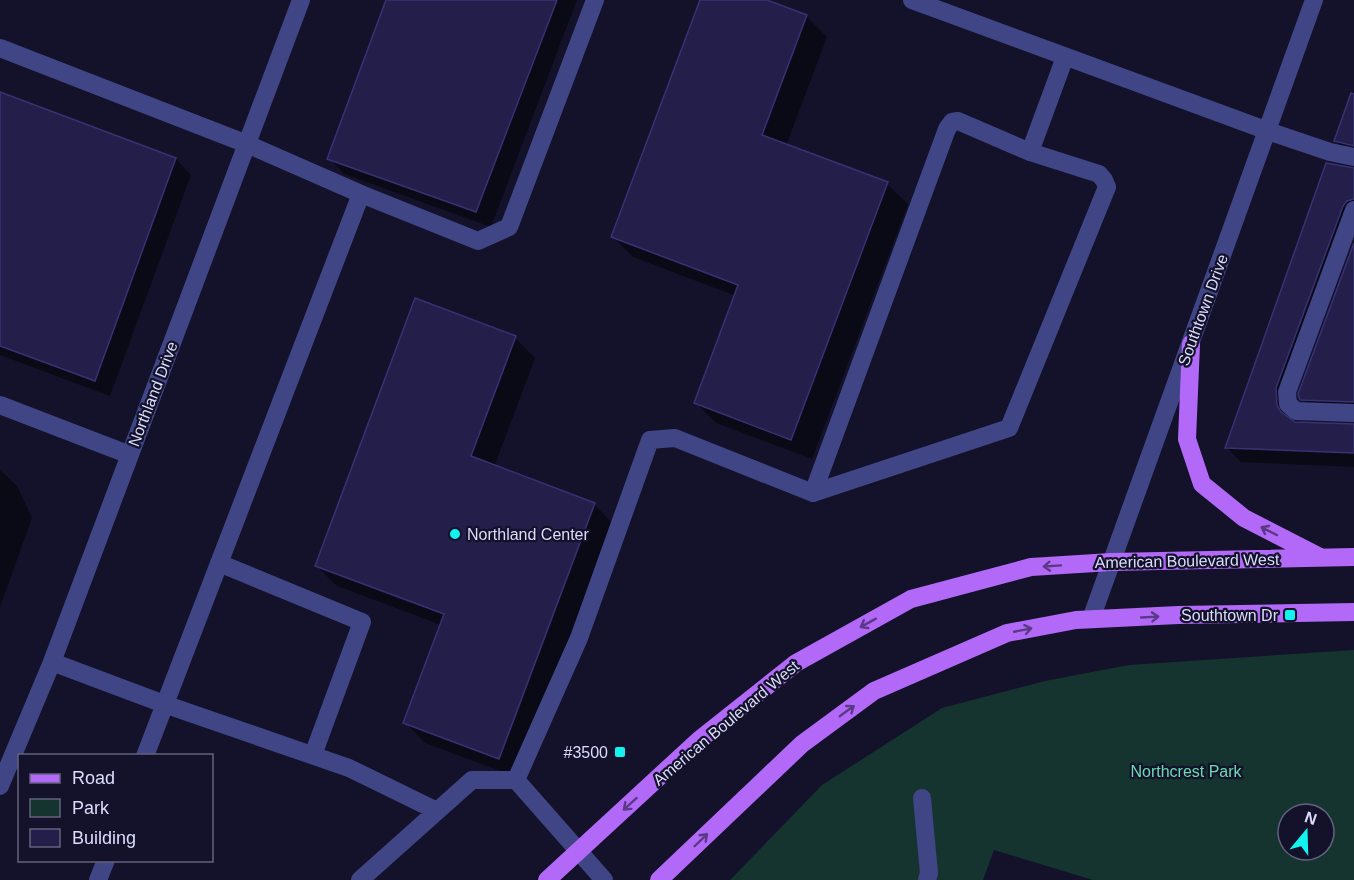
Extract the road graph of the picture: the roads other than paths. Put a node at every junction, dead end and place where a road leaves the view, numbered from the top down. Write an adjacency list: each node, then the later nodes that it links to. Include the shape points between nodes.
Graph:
1 (301, 0): 8 (street, Northland Drive)
2 (595, 0): 11 (street, via 509,227 478,241)
3 (912, 0): 6 (street)
4 (1314, 0): 7 (street, Southtown Drive)
5 (0, 48): 8 (street)
6 (1065, 57): 7 (street); 9 (street)
7 (1268, 131): 10 (street); 13 (street, Southtown Drive)
8 (247, 144): 11 (street); 16 (street, Northland Drive)
9 (1030, 152): 17 (street, via 958,121 947,129); 17 (street, via 1099,174 1107,187 1009,428)
10 (1354, 157)
11 (361, 194): 21 (street)
12 (1354, 210): 15 (street, via 1287,392 1288,404 1296,411)
13 (1191, 344): 19 (main road, one-way to 13, via 1244,518 1202,484 1186,439); 20 (street, Southtown Drive)
14 (0, 405): 16 (street)
15 (1354, 413)
16 (130, 455): 24 (street, Northland Drive)
17 (813, 493): 28 (street, via 675,438 650,440 579,638)
18 (1354, 557): 19 (main road, American Boulevard West)
19 (1321, 558): 20 (main road, American Boulevard West)
20 (1111, 562): 23 (street, Southtown Drive); 32 (main road, American Boulevard West, one-way to 32, via 1030,567 911,599 796,663 699,740)
21 (219, 563): 25 (street); 27 (street, via 362,622)
22 (1354, 612): 23 (main road, one-way to 22)
23 (1091, 619): 38 (main road, one-way to 23, via 802,744 874,691 1007,633)
24 (52, 662): 25 (street); 29 (street, Northland Drive)
25 (164, 704): 26 (street); 27 (street)
26 (146, 754)
27 (313, 755): 31 (street, via 350,768)
28 (516, 780): 31 (street, via 472,780); 32 (street)
29 (0, 786)
30 (922, 798): 39 (street)
31 (437, 811): 35 (street)
32 (579, 850): 36 (main road, American Boulevard West); 37 (street)
33 (105, 862): 34 (street)
34 (98, 880)
35 (360, 880)
36 (547, 880)
37 (603, 880)
38 (659, 880)
39 (927, 880)

